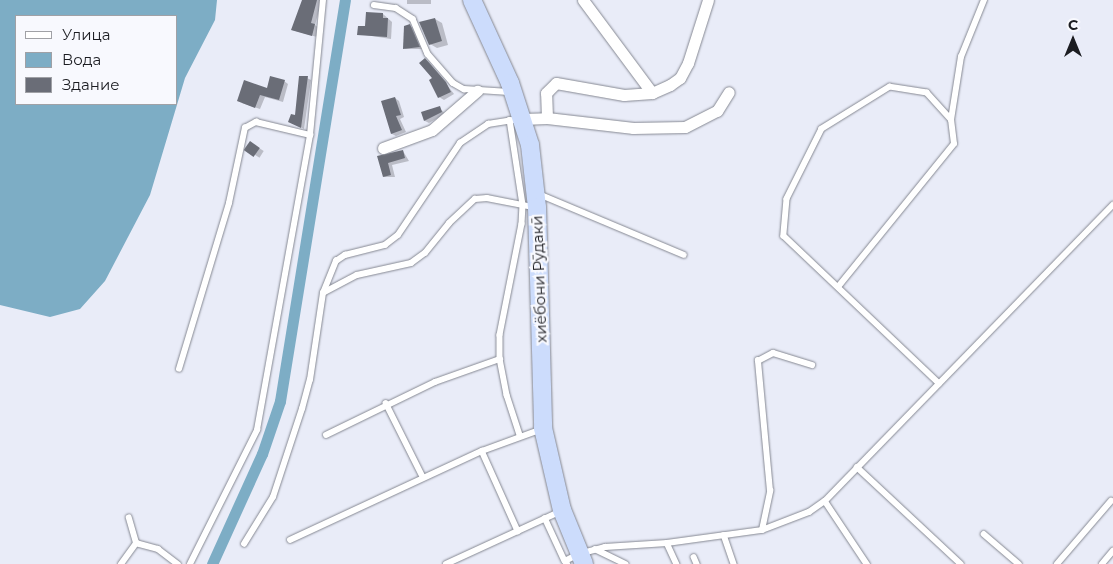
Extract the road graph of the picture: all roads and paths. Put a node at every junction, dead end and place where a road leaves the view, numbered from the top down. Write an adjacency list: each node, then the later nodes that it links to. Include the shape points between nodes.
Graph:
1 (323, 0): 14 (lane)
2 (472, 0): 8 (highway, хиёбони Рӯдакӣ)
3 (582, 0): 10 (street)
4 (708, 0): 10 (street, via 680,78)
5 (984, 0): 13 (lane, via 961,57)
6 (374, 5): 7 (lane, via 406,13 418,27 428,54 453,82)
7 (477, 91): 8 (lane); 15 (street, via 432,130)
8 (514, 92): 12 (highway, хиёбони Рӯдакӣ)
9 (729, 92): 11 (street, via 717,111 685,127 633,128)
10 (652, 93): 11 (street, via 624,95 556,83 546,93)
11 (546, 118): 12 (street)
12 (516, 120): 16 (highway, хиёбони Рӯдакӣ, via 530,146); 20 (lane, via 488,124 460,143 398,235 385,244 345,255 336,261)
13 (951, 120): 19 (lane, via 954,144); 19 (lane, via 928,93 890,87 822,129 787,199 784,236)
14 (310, 135): 23 (lane, via 256,122 245,128 229,203); 50 (lane, via 257,430)
15 (383, 148)
16 (532, 202): 18 (lane, via 563,202); 20 (lane, via 475,199 449,223 425,253 411,263 357,275); 21 (lane, via 522,224 500,335); 26 (highway, хиёбони Рӯдакӣ)
17 (1113, 205): 24 (lane)
18 (684, 255)
19 (838, 287): 24 (lane)
20 (322, 293): 44 (lane, via 312,372 302,409 273,496)
21 (500, 359): 25 (lane, via 477,364); 28 (lane)
22 (812, 365): 38 (lane, via 773,353 758,361 770,492)
23 (179, 369)
24 (939, 384): 30 (lane)
25 (386, 403): 27 (lane); 31 (lane)
26 (543, 428): 28 (lane); 34 (highway, хиёбони Рӯдакӣ)
27 (326, 435)
28 (520, 435): 29 (lane)
29 (482, 451): 31 (lane); 37 (lane)
30 (857, 467): 32 (lane); 57 (lane)
31 (423, 477): 41 (lane)
32 (826, 501): 38 (lane, via 809,512); 56 (lane)
33 (1111, 501): 59 (lane)
34 (562, 510): 36 (lane); 47 (highway, хиёбони Рӯдакӣ)
35 (129, 518): 42 (lane)
36 (545, 518): 37 (lane); 47 (lane)
37 (518, 530): 51 (lane)
38 (762, 530): 40 (lane)
39 (984, 534): 58 (lane)
40 (724, 535): 43 (lane); 55 (lane)
41 (290, 540)
42 (136, 543): 48 (lane); 49 (lane, via 158,549)
43 (667, 543): 47 (lane); 53 (lane)
44 (244, 544)
45 (1113, 551): 60 (lane)
46 (694, 557): 54 (lane)
47 (578, 558): 52 (lane)
48 (121, 564)
49 (178, 564)
50 (190, 564)
51 (446, 564)
52 (626, 564)
53 (676, 564)
54 (697, 564)
55 (734, 564)
56 (867, 564)
57 (961, 564)
58 (1019, 564)
59 (1058, 564)
60 (1102, 564)

